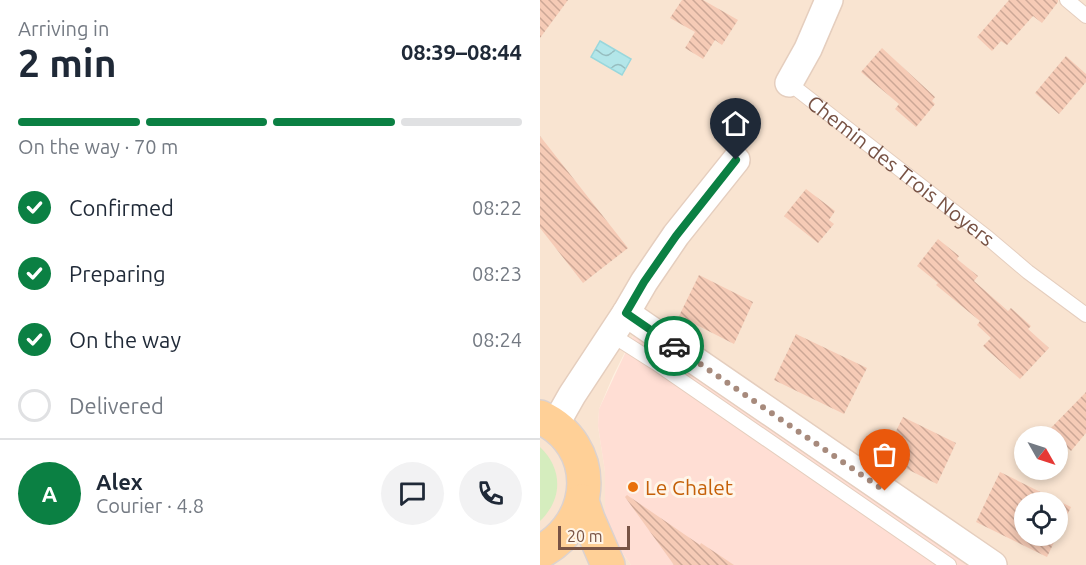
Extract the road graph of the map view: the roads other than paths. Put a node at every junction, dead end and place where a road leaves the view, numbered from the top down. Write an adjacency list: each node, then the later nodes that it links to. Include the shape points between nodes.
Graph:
1 (829, 0): 4 (street, Chemin des Trois Noyers)
2 (1067, 0): 3 (lane)
3 (1086, 16)
4 (789, 83): 6 (lane, Chemin des Trois Noyers)
5 (736, 160): 7 (street, via 676,236)
6 (1086, 315)
7 (619, 324): 8 (street, via 572,395); 12 (lane, via 656,363); 13 (street)
8 (547, 421): 9 (main road, via 568,438 582,463)
9 (582, 501): 10 (main road, via 568,531); 11 (main road)
10 (540, 552)
11 (608, 565)
12 (949, 565)
13 (993, 565)

